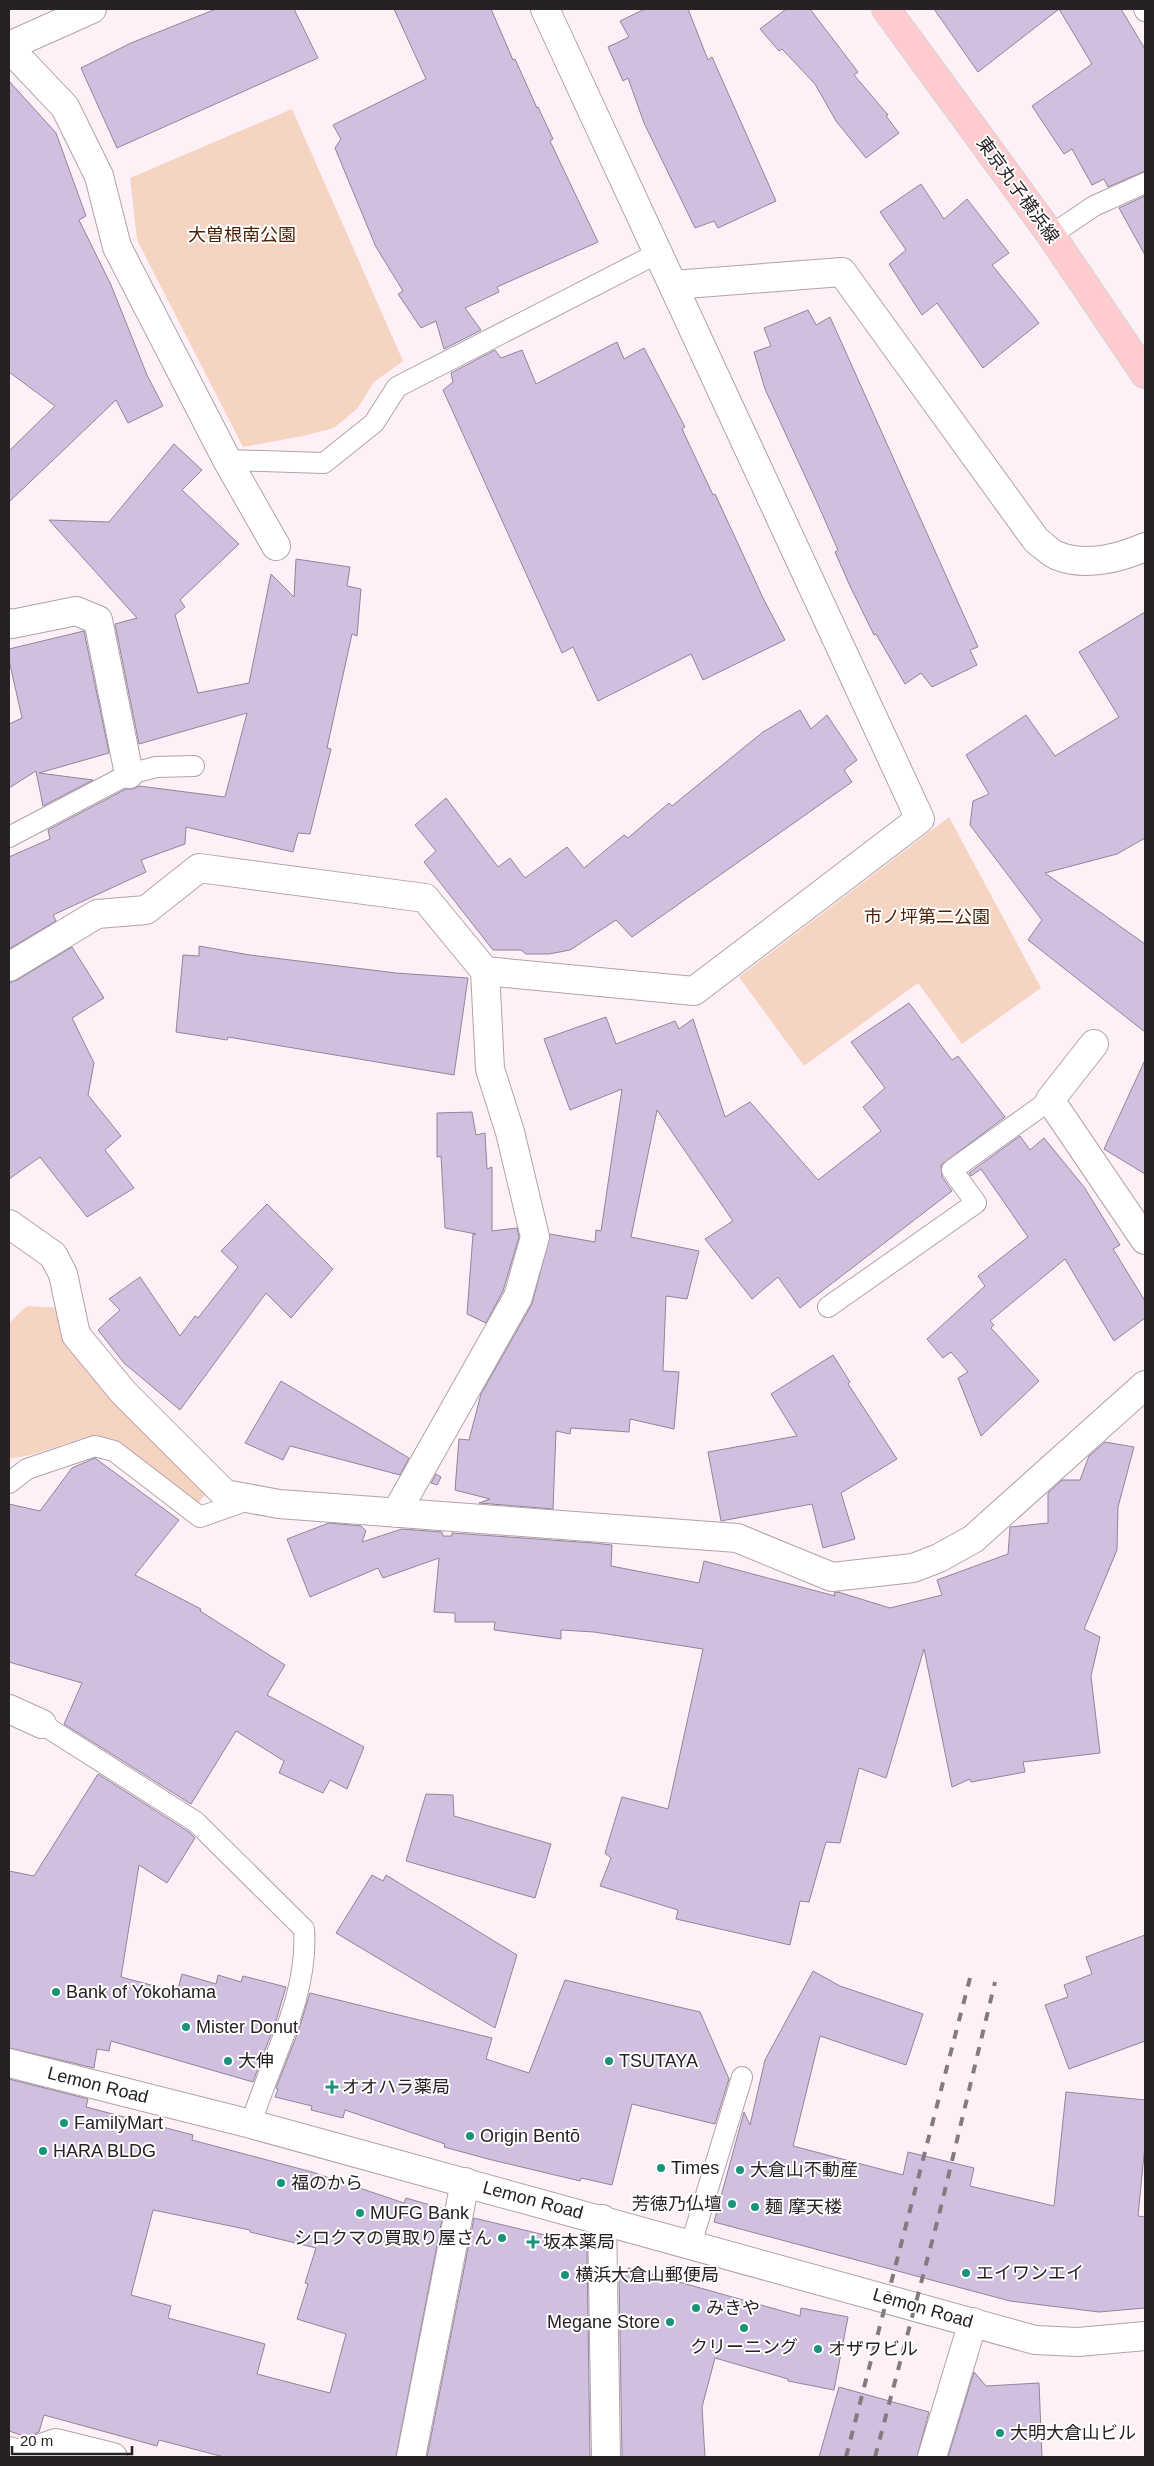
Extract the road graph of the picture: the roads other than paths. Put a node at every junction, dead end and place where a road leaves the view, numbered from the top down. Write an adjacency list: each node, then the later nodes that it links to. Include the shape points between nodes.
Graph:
1 (92, 9): 4 (street)
2 (545, 9): 7 (street)
3 (886, 9): 6 (main road, 東京丸子横浜線)
4 (9, 47): 10 (street, via 65,107 99,176 117,248)
5 (1145, 183): 6 (lane, via 1094,206)
6 (1051, 235): 9 (main road, 東京丸子横浜線)
7 (658, 253): 8 (street); 10 (lane, via 397,387 374,423 324,463)
8 (673, 285): 12 (street, via 842,272 1036,540 1058,556 1086,560 1120,558); 18 (street, via 920,820 694,991)
9 (1145, 374)
10 (227, 460): 11 (street)
11 (276, 546)
12 (1145, 547)
13 (10, 624): 15 (street, via 76,612 98,620)
14 (194, 766): 15 (lane, via 156,767)
15 (128, 774): 16 (lane)
16 (9, 836)
17 (9, 967): 18 (street, via 97,914 146,910 199,868 425,898)
18 (485, 971): 27 (street, via 490,1069 510,1132 535,1237 518,1297)
19 (1094, 1044): 20 (street)
20 (1050, 1100): 22 (street); 23 (lane, via 952,1170 976,1203)
21 (9, 1224): 26 (street, via 53,1255 63,1274 76,1335 123,1392 225,1494)
22 (1145, 1240)
23 (828, 1307)
24 (1145, 1385): 27 (street, via 973,1539 913,1568 832,1577 737,1538)
25 (9, 1483): 26 (lane, via 27,1469 95,1446 114,1450 200,1517)
26 (250, 1499): 27 (street)
27 (396, 1513)
28 (9, 1709): 29 (street)
29 (42, 1724): 32 (lane, via 196,1822 304,1929 306,1953 300,1990)
30 (9, 2063): 32 (street, Lemon Road)
31 (742, 2077): 35 (lane)
32 (251, 2124): 33 (street, Lemon Road)
33 (465, 2182): 34 (street, Lemon Road); 40 (street)
34 (602, 2219): 35 (street, Lemon Road); 41 (street)
35 (691, 2244): 36 (street, Lemon Road)
36 (973, 2322): 37 (street, Lemon Road, via 1035,2340 1078,2342); 42 (street)
37 (1145, 2336)
38 (9, 2451): 39 (street, via 22,2455 56,2443)
39 (113, 2457)
40 (411, 2457)
41 (606, 2457)
42 (932, 2457)

